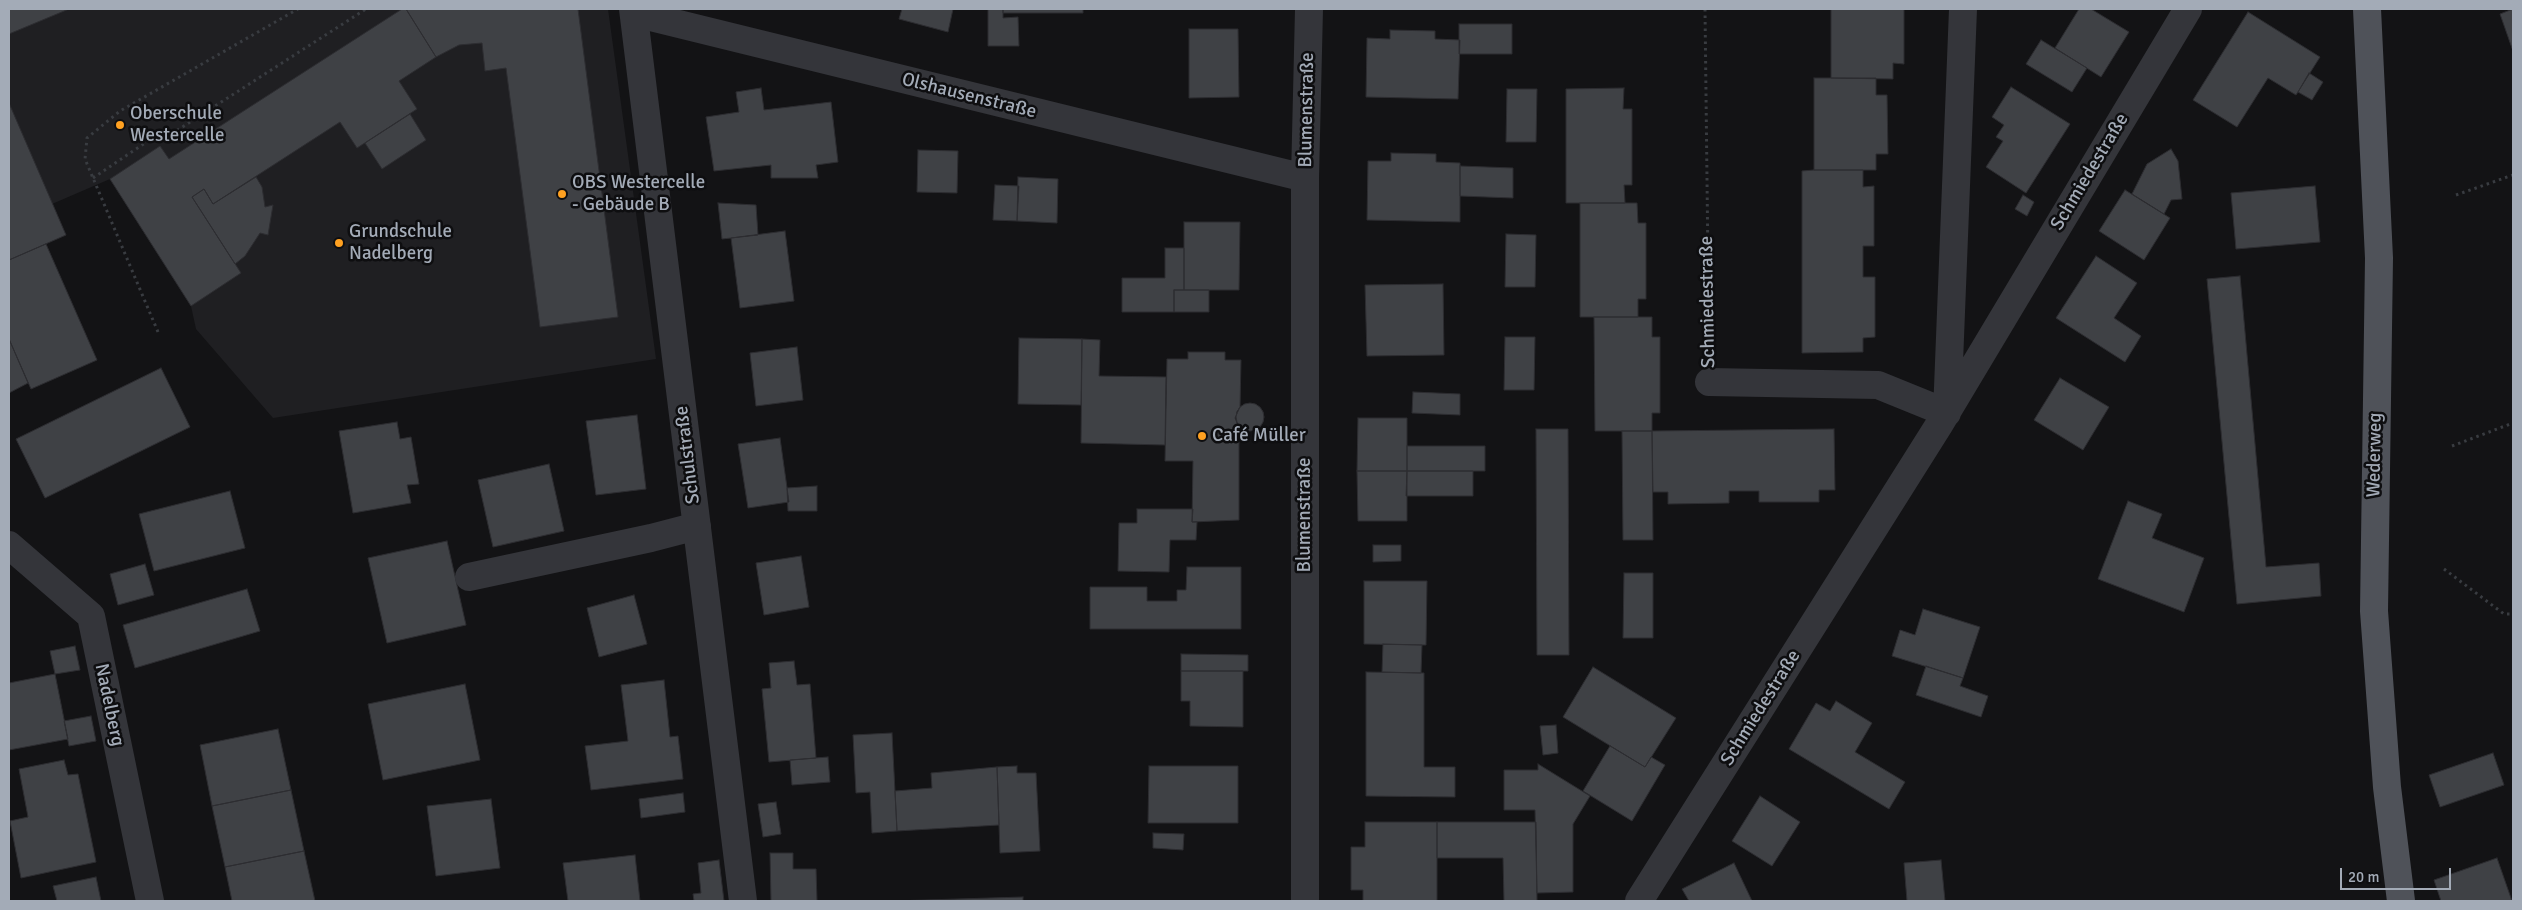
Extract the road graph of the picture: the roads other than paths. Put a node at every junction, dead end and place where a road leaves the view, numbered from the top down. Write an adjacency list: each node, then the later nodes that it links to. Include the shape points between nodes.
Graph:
1 (1309, 9): 6 (street, Blumenstraße)
2 (1962, 9): 8 (street)
3 (2188, 9): 8 (street, Schmiedestraße)
4 (2367, 9): 16 (main road, Wederweg, via 2380,258 2374,611 2387,787)
5 (634, 11): 6 (street, Olshausenstraße); 9 (street, Schulstraße)
6 (1305, 178): 14 (street, Blumenstraße)
7 (1709, 382): 8 (street, Schmiedestraße, via 1878,385)
8 (1947, 412): 15 (street, Schmiedestraße)
9 (697, 526): 11 (street); 13 (street, Schulstraße)
10 (9, 545): 12 (street, Nadelberg, via 91,616)
11 (469, 576)
12 (150, 901)
13 (743, 901)
14 (1305, 901)
15 (1639, 901)
16 (2401, 901)

